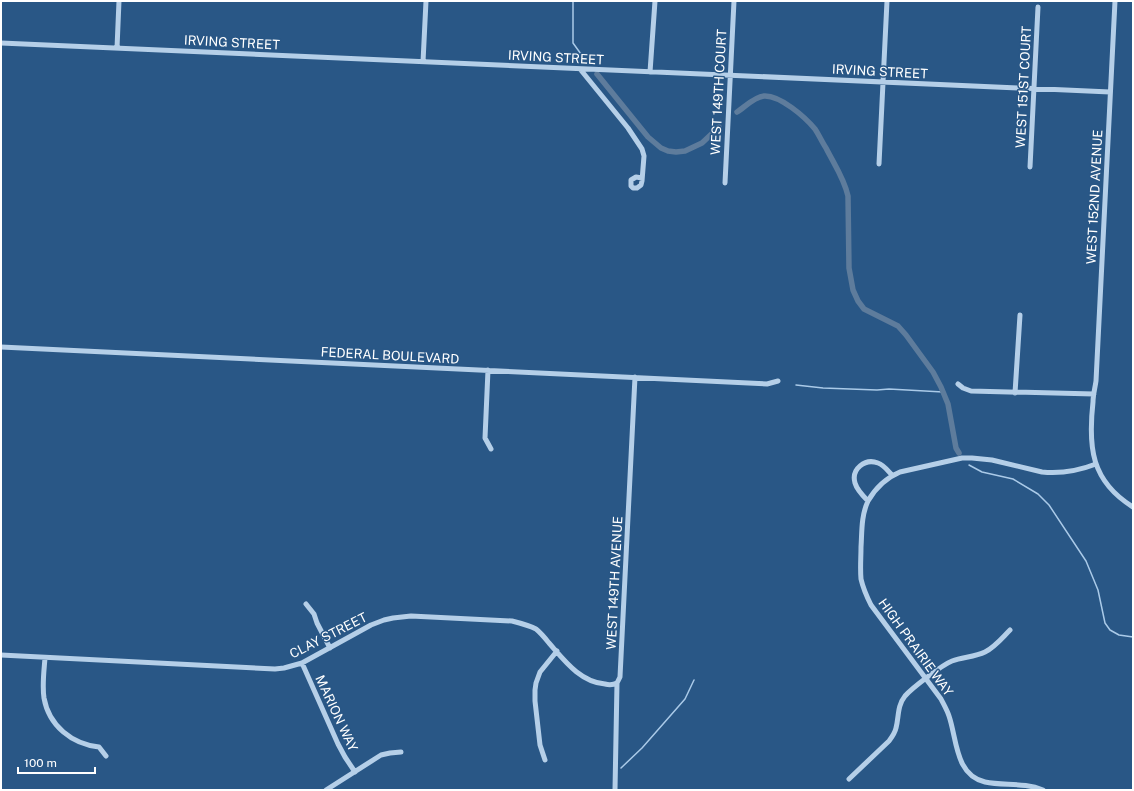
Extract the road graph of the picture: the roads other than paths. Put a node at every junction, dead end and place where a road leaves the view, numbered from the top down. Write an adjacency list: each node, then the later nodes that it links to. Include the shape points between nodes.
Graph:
1 (119, 1): 9 (street)
2 (426, 1): 10 (street)
3 (655, 1): 12 (street)
4 (734, 1): 13 (street, WEST 149TH COURT)
5 (887, 1): 14 (street)
6 (1115, 1): 16 (street, WEST 152ND AVENUE)
7 (1038, 7): 15 (street, WEST 151ST COURT)
8 (1, 43): 9 (street, IRVING STREET)
9 (117, 48): 10 (street, IRVING STREET)
10 (423, 62): 11 (street, IRVING STREET)
11 (580, 69): 12 (street, IRVING STREET); 19 (street, via 624,122 642,149)
12 (650, 72): 13 (street, IRVING STREET)
13 (730, 75): 14 (street, IRVING STREET); 20 (street, WEST 149TH COURT)
14 (884, 82): 15 (street, IRVING STREET); 17 (street)
15 (1034, 89): 16 (street, IRVING STREET); 18 (street, WEST 151ST COURT)
16 (1110, 92): 28 (street, WEST 152ND AVENUE)
17 (879, 164)
18 (1030, 167)
19 (642, 178)
20 (724, 184)
21 (1020, 315): 27 (street)
22 (1, 347): 23 (street, FEDERAL BOULEVARD)
23 (488, 370): 24 (street, FEDERAL BOULEVARD); 29 (street, via 485,438)
24 (635, 377): 25 (street, FEDERAL BOULEVARD, via 767,384); 42 (street, WEST 149TH AVENUE, via 620,677)
25 (778, 381)
26 (958, 384): 27 (street, via 971,391)
27 (1015, 393): 28 (street)
28 (1094, 394): 30 (street, WEST 152ND AVENUE, via 1091,445)
29 (491, 449)
30 (1096, 464): 31 (street, HIGH PRAIRIE WAY, via 1073,472 1052,473 992,460 962,458); 33 (street, WEST 152ND AVENUE, via 1110,488)
31 (892, 476): 32 (street, HIGH PRAIRIE WAY, via 877,488); 32 (street, via 877,462 867,462 860,466 855,475 855,484)
32 (868, 501): 41 (street, HIGH PRAIRIE WAY, via 862,524 860,571 863,588 871,605)
33 (1133, 507)
34 (306, 604): 36 (street, via 314,614)
35 (1010, 630): 41 (street, via 990,649 976,656 953,661)
36 (330, 648): 37 (street, CLAY STREET, via 371,625 384,620 411,616 519,622 544,636); 40 (street, CLAY STREET)
37 (557, 651): 42 (street, CLAY STREET, via 588,680 601,684); 45 (street, via 540,672 535,690 540,745)
38 (1, 655): 39 (street, CLAY STREET)
39 (45, 658): 40 (street, CLAY STREET, via 275,669); 44 (street, via 44,693 46,707 52,719 66,735 99,747)
40 (302, 663): 46 (street, MARION WAY, via 338,744)
41 (926, 679): 47 (street, via 902,701 896,730 889,741); 48 (street, HIGH PRAIRIE WAY, via 945,707 960,759 967,771 984,782)
42 (617, 683): 50 (street, WEST 149TH AVENUE)
43 (401, 752): 46 (street, via 381,755)
44 (106, 756)
45 (545, 760)
46 (355, 772): 49 (street)
47 (849, 779)
48 (1003, 783): 51 (street); 52 (street, HIGH PRAIRIE WAY, via 1032,786)
49 (326, 790)
50 (615, 790)
51 (1002, 790)
52 (1043, 790)

